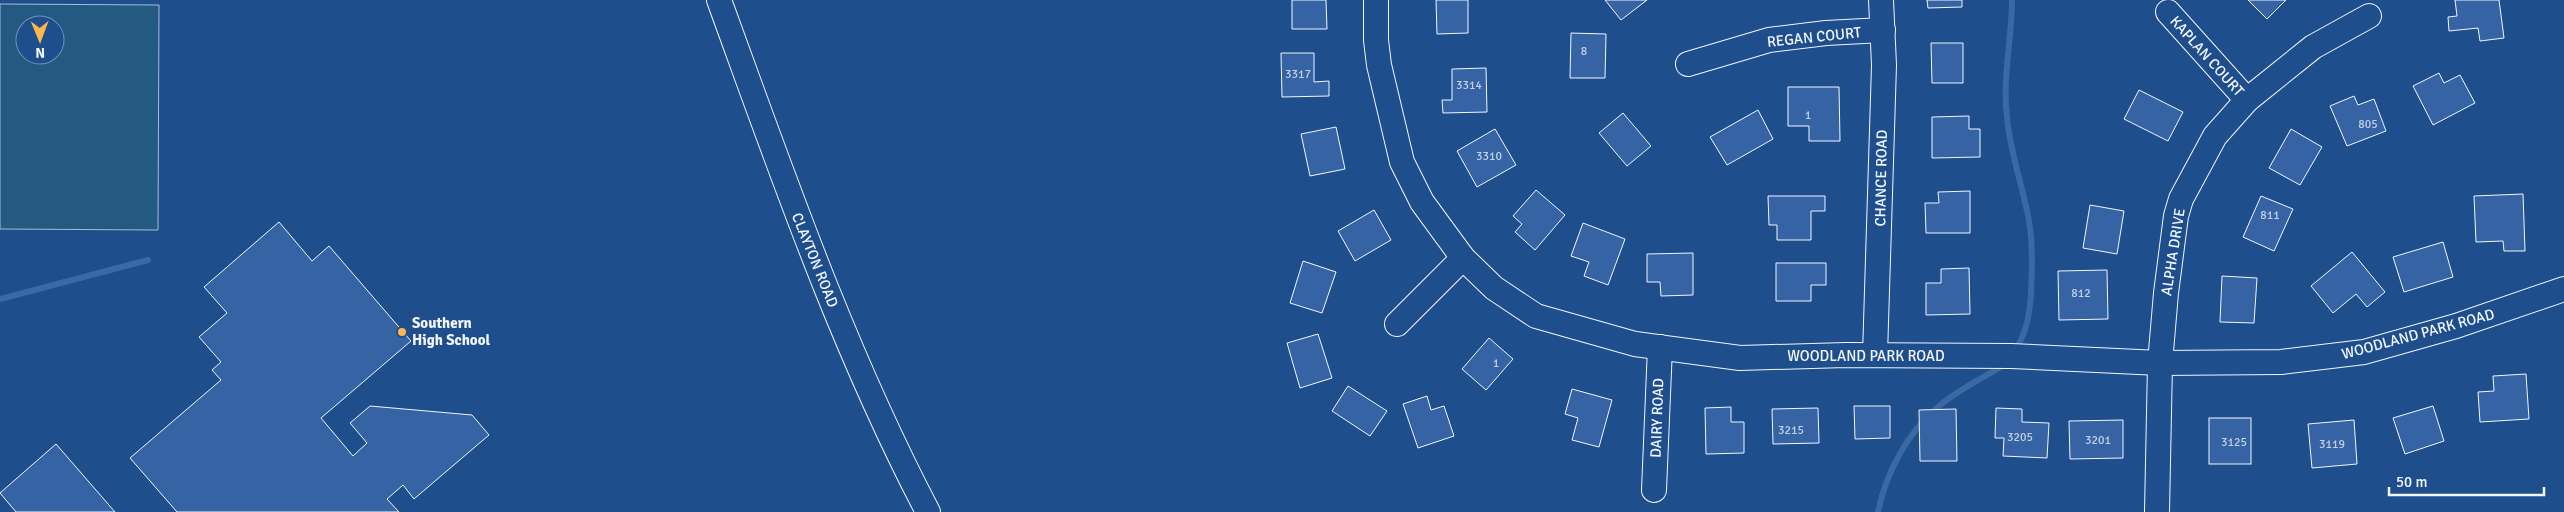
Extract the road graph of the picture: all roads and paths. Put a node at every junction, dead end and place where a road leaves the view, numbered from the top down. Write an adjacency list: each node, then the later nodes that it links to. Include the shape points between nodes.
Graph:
1 (719, 0): 16 (street, CLAYTON ROAD, via 830,297 891,437)
2 (1376, 0): 9 (street, WOODLAND PARK ROAD, via 1379,65 1402,162 1422,202)
3 (1881, 0): 6 (street, CHANCE ROAD)
4 (2168, 12): 8 (street, KAPLAN COURT)
5 (2369, 16): 8 (street, ALPHA DRIVE, via 2313,48)
6 (1883, 30): 7 (street, REGAN COURT, via 1769,40); 13 (street, CHANCE ROAD)
7 (1688, 64)
8 (2247, 100): 14 (street, ALPHA DRIVE, via 2215,136 2181,199 2166,293)
9 (1463, 258): 11 (street); 12 (street, WOODLAND PARK ROAD, via 1494,288 1536,316 1635,344)
10 (2564, 290): 14 (street, WOODLAND PARK ROAD, via 2456,326 2340,356 2281,362)
11 (1397, 324)
12 (1660, 347): 13 (street, WOODLAND PARK ROAD, via 1740,358); 15 (street, DAIRY ROAD)
13 (1875, 355): 14 (street, WOODLAND PARK ROAD, via 2011,356)
14 (2160, 363): 17 (street, ALPHA DRIVE)
15 (1654, 490)
16 (928, 512)
17 (2157, 512)

